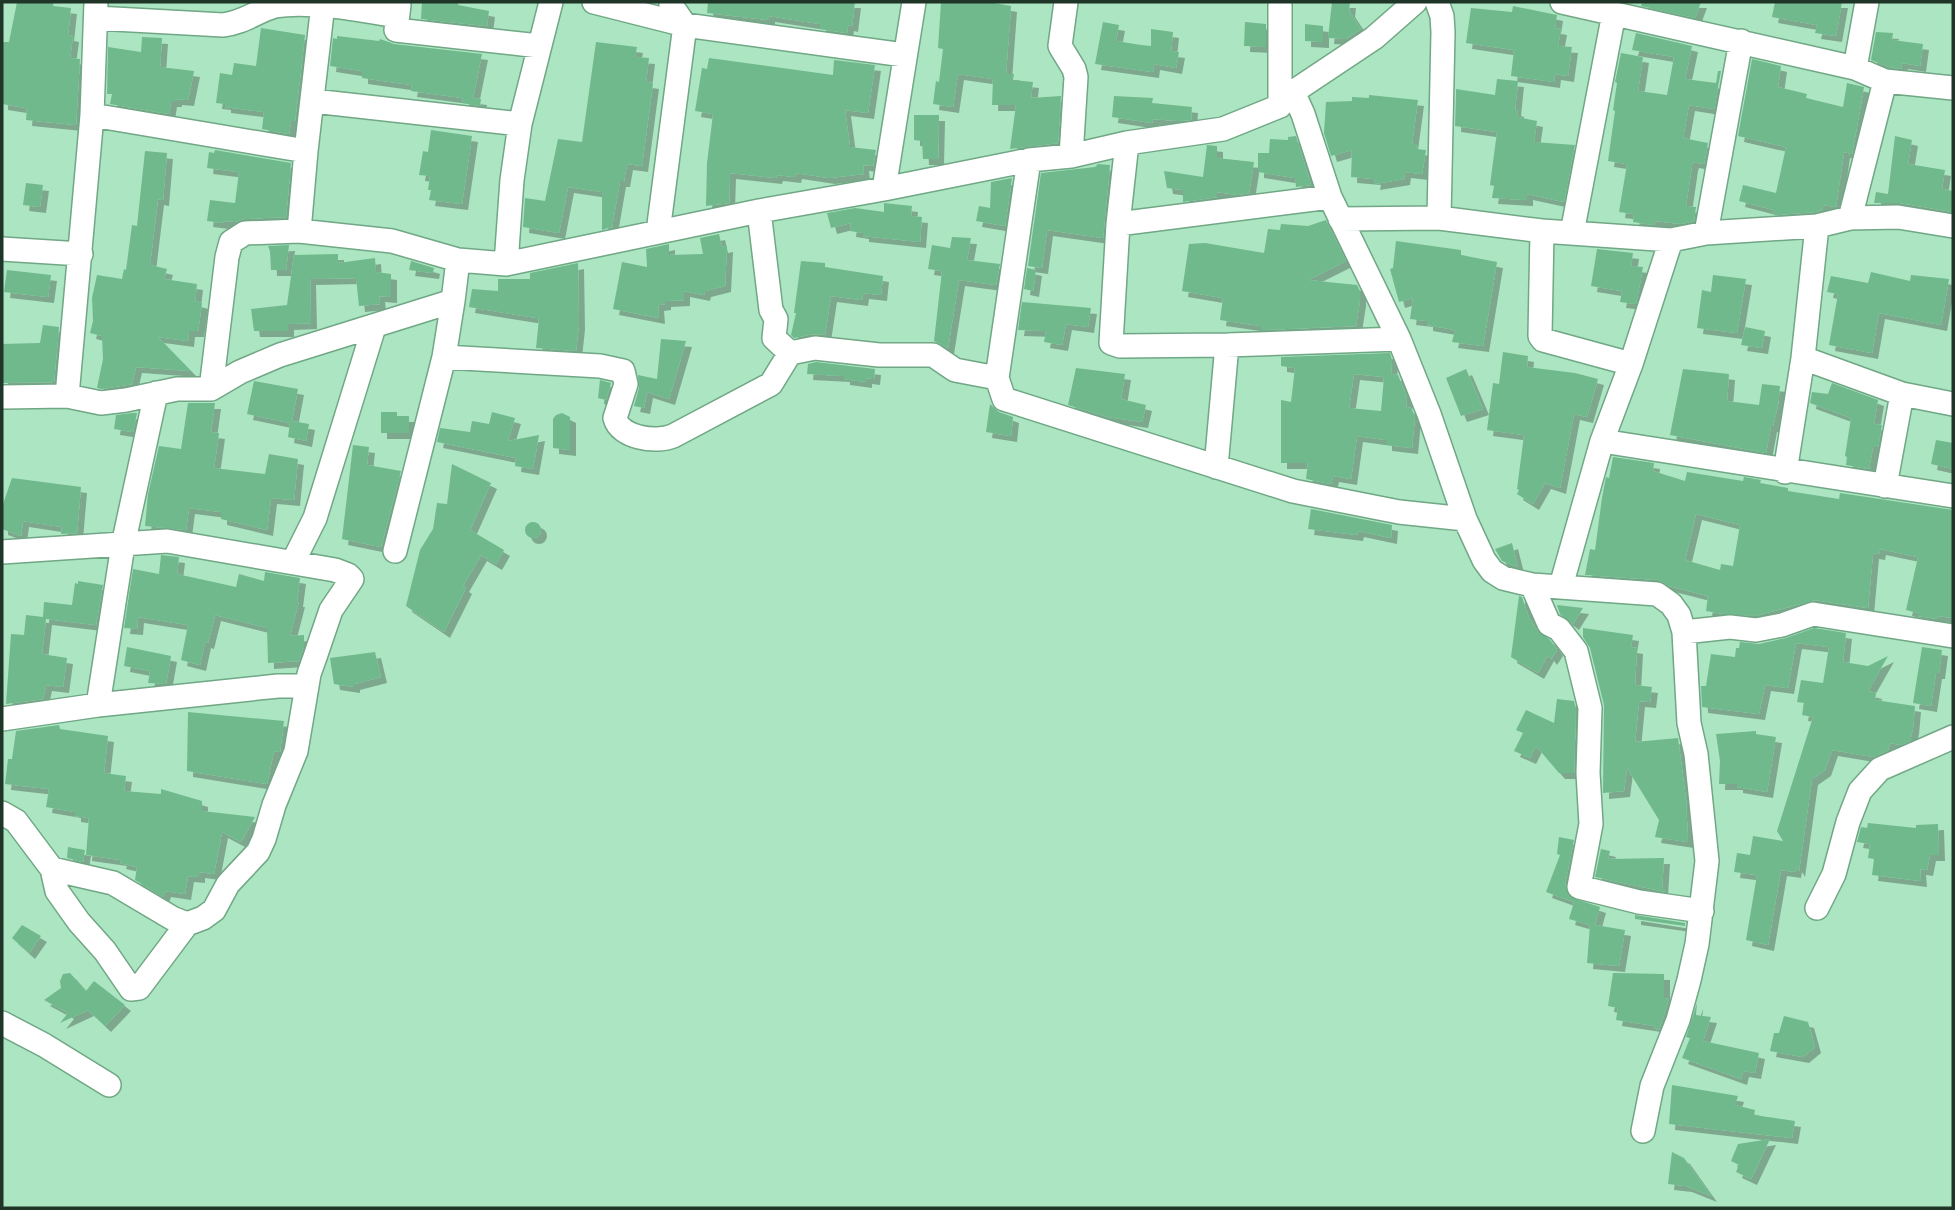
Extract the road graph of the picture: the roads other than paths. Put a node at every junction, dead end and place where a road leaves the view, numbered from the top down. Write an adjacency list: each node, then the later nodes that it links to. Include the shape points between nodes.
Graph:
1 (551, 2): 17 (street)
2 (594, 2): 15 (street)
3 (671, 2): 15 (street)
4 (914, 2): 18 (street)
5 (1066, 2): 28 (street, via 1060,46 1076,77)
6 (1280, 2): 22 (street)
7 (1415, 2): 22 (street, via 1374,38)
8 (1437, 2): 33 (street, via 1443,32)
9 (1562, 2): 14 (street)
10 (1867, 2): 19 (street)
11 (323, 4): 12 (street); 13 (street, via 273,7 223,25); 23 (street)
12 (398, 9): 17 (street, via 397,30)
13 (96, 10): 24 (street)
14 (1614, 13): 16 (street); 42 (street)
15 (685, 25): 18 (street); 41 (street)
16 (1741, 41): 19 (street); 43 (street)
17 (539, 46): 25 (street)
18 (904, 55): 30 (street)
19 (1855, 68): 20 (street)
20 (1885, 81): 21 (street); 34 (street)
21 (1953, 88)
22 (1287, 99): 26 (street, via 1223,129); 31 (street, via 1303,114)
23 (313, 101): 25 (street); 27 (street)
24 (92, 115): 27 (street); 46 (street)
25 (520, 124): 48 (street)
26 (1127, 143): 28 (street); 36 (street)
27 (306, 151): 40 (street)
28 (1071, 156): 29 (street)
29 (1029, 160): 30 (street); 57 (street)
30 (884, 189): 32 (street)
31 (1330, 197): 35 (street); 36 (street)
32 (759, 211): 41 (street); 53 (street, via 771,310 776,319 774,338)
33 (1439, 218): 35 (street); 39 (street)
34 (1850, 218): 37 (street); 38 (street, via 1898,217)
35 (1340, 219): 51 (street)
36 (1118, 224): 52 (street, via 1111,343)
37 (1817, 226): 43 (street); 55 (street)
38 (1953, 226)
39 (1542, 231): 42 (street); 56 (street, via 1540,336)
40 (299, 232): 47 (street, via 392,242); 58 (street, via 245,233 231,242)
41 (658, 232): 48 (street)
42 (1572, 233): 44 (street)
43 (1706, 233): 44 (street)
44 (1671, 240): 56 (street)
45 (2, 249): 46 (street)
46 (81, 254): 61 (street)
47 (458, 260): 48 (street); 49 (street)
48 (506, 264)
49 (453, 301): 50 (street); 54 (street)
50 (374, 327): 58 (street, via 280,355); 73 (street, via 315,518)
51 (1399, 339): 52 (street); 69 (street)
52 (1227, 345): 65 (street)
53 (790, 353): 54 (street, via 764,389 662,439 626,433 616,422 626,384 624,371); 57 (street, via 815,348 933,355 955,370)
54 (444, 357): 71 (street)
55 (1803, 358): 60 (street); 66 (street)
56 (1630, 364): 64 (street)
57 (997, 378): 65 (street, via 1004,399)
58 (211, 388): 59 (street)
59 (156, 393): 61 (street, via 101,403); 70 (street)
60 (1902, 394): 63 (street); 67 (street)
61 (68, 396): 62 (street)
62 (2, 397)
63 (1953, 404)
64 (1602, 441): 66 (street); 75 (street)
65 (1216, 467): 69 (street, via 1326,499)
66 (1785, 472): 67 (street)
67 (1885, 486): 68 (street)
68 (1953, 496)
69 (1465, 519): 74 (street, via 1492,570 1503,578)
70 (123, 545): 72 (street); 73 (street, via 167,541); 79 (street)
71 (395, 551)
72 (2, 552)
73 (293, 562): 78 (street, via 335,570 352,579 331,610)
74 (1532, 585): 75 (street); 85 (street, via 1549,624 1559,629 1576,651 1590,708 1591,824 1579,887)
75 (1561, 586): 76 (street, via 1657,594 1679,615)
76 (1684, 632): 77 (street, via 1730,627 1756,630 1813,614); 85 (street, via 1689,723 1706,861)
77 (1953, 636)
78 (307, 686): 79 (street); 86 (street, via 296,751 258,852 228,884 214,909)
79 (98, 705): 80 (street)
80 (2, 719)
81 (1953, 737): 84 (street, via 1880,769 1860,791 1834,874)
82 (2, 813): 83 (street, via 16,821)
83 (52, 869): 86 (street, via 113,883); 86 (street, via 57,891 131,989 139,988)
84 (1817, 908)
85 (1702, 911): 89 (street, via 1689,980 1651,1086)
86 (187, 924)
87 (2, 1023): 88 (street)
88 (109, 1084)
89 (1643, 1131)

